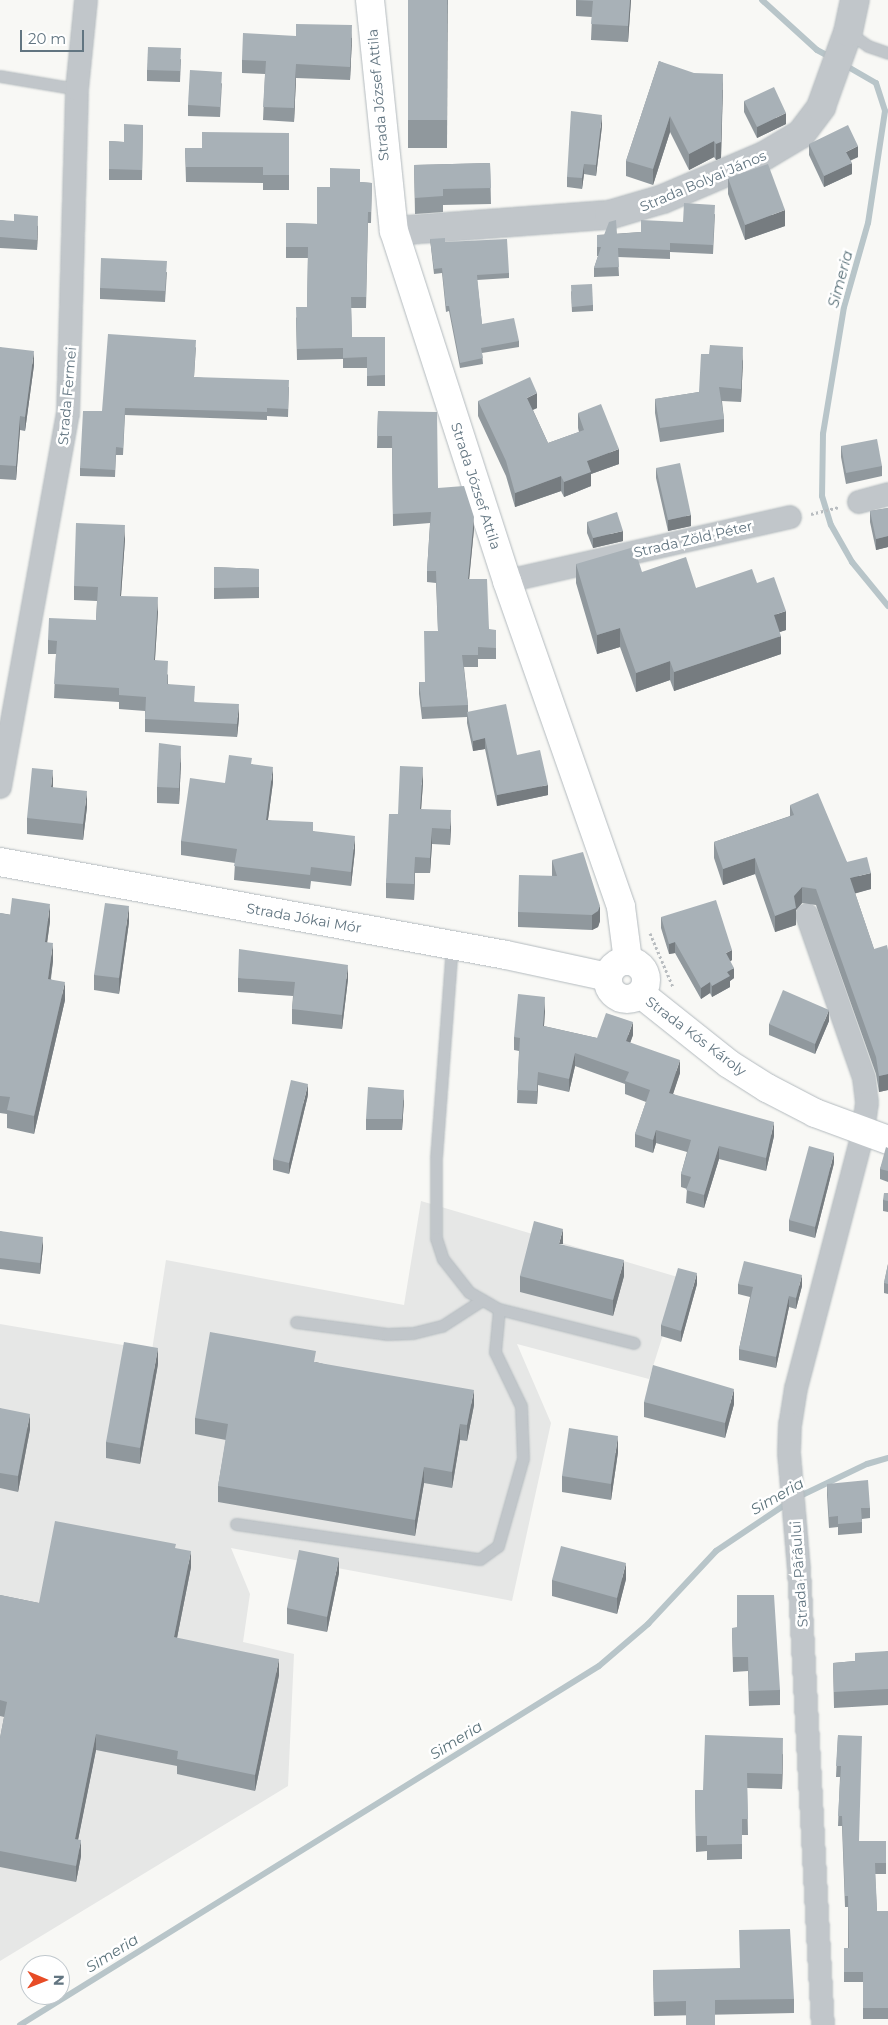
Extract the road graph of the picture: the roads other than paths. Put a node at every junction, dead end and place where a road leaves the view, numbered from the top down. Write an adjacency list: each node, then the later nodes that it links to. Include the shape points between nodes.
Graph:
1 (86, 0): 7 (street, Strada Fermei)
2 (370, 0): 8 (main road, Strada József Attila)
3 (855, 0): 4 (street, Strada Bolyai János)
4 (848, 32): 5 (lane, via 868,46); 8 (street, Strada Bolyai János, via 813,121 788,144 634,209 585,219)
5 (888, 54)
6 (0, 76): 7 (lane)
7 (76, 89): 13 (street, Strada Fermei, via 68,414)
8 (394, 231): 12 (main road, Strada József Attila)
9 (888, 494): 10 (street)
10 (850, 504)
11 (790, 517): 12 (street, Strada Zöld Péter)
12 (507, 581): 17 (main road, Strada József Attila, via 621,907)
13 (0, 787)
14 (0, 862): 16 (main road, Strada Jókai Mór)
15 (807, 915): 18 (street, Strada Pârâului, via 864,1078)
16 (452, 945): 17 (main road, Strada Jókai Mór); 19 (lane, via 436,1158 436,1238 443,1259 468,1292)
17 (618, 969): 18 (main road, Strada Kós Károly, via 638,964 645,973 646,984 641,994 736,1069 815,1113)
18 (875, 1137): 24 (street, Strada Pârâului, via 796,1388 789,1453 796,1525)
19 (482, 1300): 20 (lane); 21 (lane, via 442,1326 413,1333 387,1334)
20 (499, 1310): 22 (lane); 23 (lane, via 495,1352 521,1406 522,1458 498,1546 480,1560)
21 (296, 1322)
22 (634, 1343)
23 (236, 1524)
24 (823, 2025)

